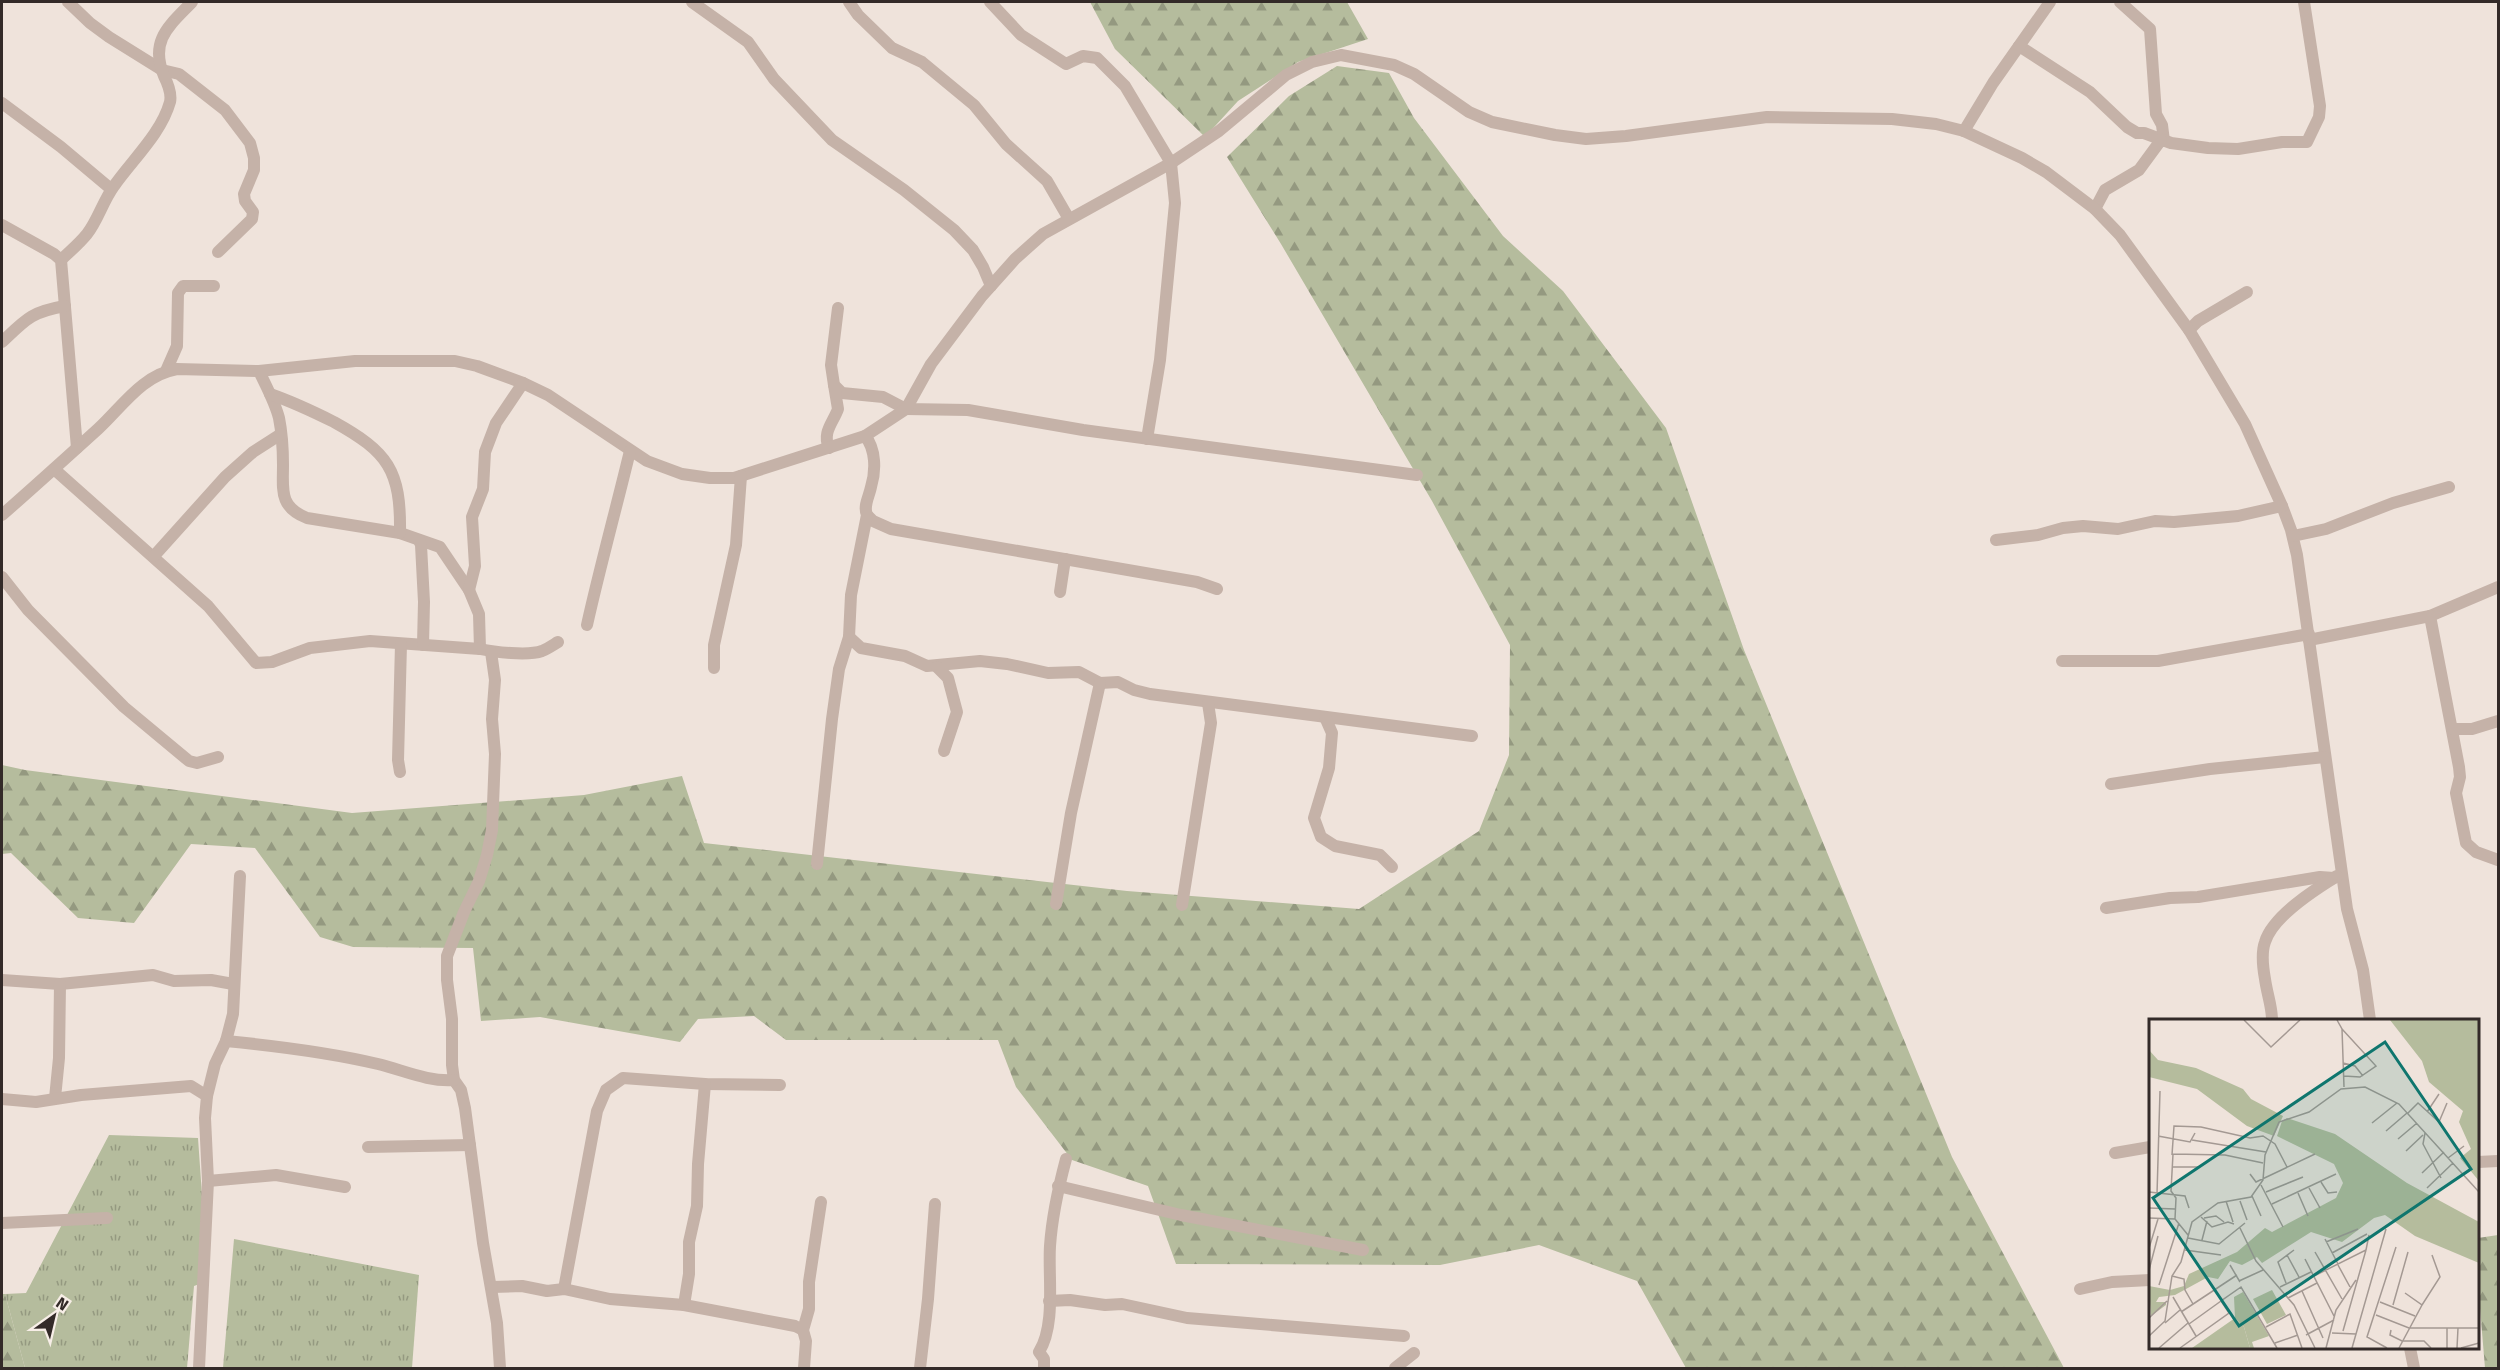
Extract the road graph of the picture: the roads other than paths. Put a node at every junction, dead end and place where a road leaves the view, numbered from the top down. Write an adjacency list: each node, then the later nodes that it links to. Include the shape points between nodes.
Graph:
1 (68, 2): 11 (street, via 90,23)
2 (192, 2): 10 (street, via 166,29)
3 (692, 2): 24 (street, via 748,42 774,79 832,140 954,230 973,250)
4 (849, 2): 19 (street, via 892,48 922,62 974,105 1006,144 1047,182)
5 (990, 2): 16 (street, via 1021,34 1066,64 1083,56 1097,58 1125,86)
6 (2050, 2): 9 (street)
7 (2120, 2): 15 (street, via 2150,29 2156,114 2162,125)
8 (2304, 2): 15 (street, via 2320,106 2307,142 2238,149)
9 (2019, 46): 14 (street); 15 (street, via 2090,92 2127,127)
10 (158, 50): 11 (street); 12 (street)
11 (137, 53): 12 (street)
12 (162, 70): 17 (street, via 171,99 167,110); 21 (street, via 179,74 215,101 250,142 254,170 244,194 253,212 252,219)
13 (2, 103): 17 (street)
14 (1964, 130): 16 (street, via 1892,119 1767,117 1586,139 1492,122 1394,65 1341,55 1312,62 1286,75 1219,131); 18 (street, via 2046,172)
15 (2162, 140): 18 (street, via 2139,170 2105,190)
16 (1171, 163): 19 (street); 38 (street, via 1175,203 1160,360)
17 (111, 189): 22 (street, via 86,235)
18 (2095, 209): 28 (street, via 2120,235)
19 (1069, 219): 24 (street, via 1043,234)
20 (2, 225): 22 (street)
21 (218, 252)
22 (61, 260): 26 (street)
23 (214, 286): 30 (street, via 180,289 177,346)
24 (991, 286): 35 (street, via 931,364)
25 (2247, 292): 28 (street)
26 (65, 306): 29 (street, via 29,317); 39 (street)
27 (837, 308): 33 (street, via 831,364)
28 (2189, 330): 46 (street, via 2245,424)
29 (2, 342)
30 (166, 371): 31 (street); 39 (street, via 136,390)
31 (259, 371): 32 (street, via 355,361 455,362); 34 (street)
32 (523, 383): 41 (street, via 576,412); 58 (street, via 496,423 485,452 483,489 472,517 475,566)
33 (834, 385): 35 (street, via 842,393 883,397); 40 (street, via 838,409 829,423)
34 (270, 394): 36 (street); 49 (street, via 297,403 372,445 396,482)
35 (906, 409): 37 (street); 38 (street, via 968,410)
36 (281, 434): 49 (street, via 281,485 293,511 324,522); 53 (street, via 233,470)
37 (865, 436): 40 (street); 48 (street, via 873,448)
38 (1147, 439): 43 (street)
39 (77, 448): 42 (street)
40 (829, 448): 44 (street)
41 (630, 451): 44 (street, via 682,474 710,478); 61 (street)
42 (54, 469): 47 (street); 53 (street)
43 (1417, 475)
44 (741, 476): 70 (street, via 736,545 714,645)
45 (2449, 487): 50 (street, via 2392,503 2326,529)
46 (2282, 506): 50 (street); 52 (street, via 2238,516 2155,521 2118,529 2082,526)
47 (2, 515)
48 (867, 515): 54 (street, via 883,527); 62 (street, via 851,595)
49 (400, 532): 51 (street)
50 (2293, 536): 63 (street)
51 (419, 540): 58 (street, via 445,551); 66 (street)
52 (1996, 540)
53 (154, 556): 65 (street, via 208,606 256,663 272,662 310,648 352,642)
54 (1065, 559): 57 (street, via 1197,582); 59 (street)
55 (2, 577): 79 (street, via 28,610 124,707 189,761)
56 (2499, 587): 60 (street)
57 (1216, 589)
58 (469, 590): 67 (street, via 479,614)
59 (1060, 592)
60 (2430, 616): 63 (street); 75 (street)
61 (587, 625)
62 (849, 637): 69 (street, via 861,648); 83 (street, via 839,669 828,742)
63 (2309, 637): 68 (street, via 2158,661); 78 (street)
64 (558, 642): 67 (street, via 543,651)
65 (401, 644): 66 (street); 80 (street)
66 (423, 645): 67 (street)
67 (486, 650): 96 (street, via 495,680 492,830 479,881 447,956)
68 (2062, 661)
69 (937, 667): 71 (street, via 964,662 1007,663 1048,673 1079,672); 77 (street, via 948,678 957,712)
70 (714, 668)
71 (1100, 683): 72 (street, via 1112,681 1134,690); 87 (street, via 1071,813)
72 (1208, 703): 73 (street); 88 (street, via 1211,723)
73 (1326, 717): 76 (street); 84 (street, via 1332,734 1329,768 1314,818 1321,837 1335,846 1380,855)
74 (2499, 721): 75 (street, via 2472,729)
75 (2452, 729): 82 (street, via 2459,768 2456,793 2466,843 2476,852)
76 (1472, 736)
77 (944, 751)
78 (2325, 757): 81 (street); 86 (street)
79 (218, 758)
80 (400, 772)
81 (2111, 784)
82 (2499, 860)
83 (817, 864)
84 (1392, 867)
85 (240, 876): 92 (street)
86 (2338, 876): 89 (street); 93 (street, via 2291,908 2274,925 2265,942 2263,961); 94 (street, via 2363,970)
87 (1056, 904)
88 (1182, 905)
89 (2106, 908)
90 (2, 980): 91 (street)
91 (60, 984): 92 (street, via 153,975 174,981); 100 (street)
92 (233, 984): 95 (street, via 233,1014)
93 (2272, 1019)
94 (2370, 1019)
95 (226, 1041): 96 (street, via 286,1047 377,1064 439,1081); 99 (street)
96 (454, 1080): 102 (street, via 461,1090)
97 (705, 1084): 98 (street); 119 (street, via 623,1078 606,1090 597,1111); 122 (street, via 697,1206 689,1242)
98 (780, 1085)
99 (207, 1096): 100 (street, via 191,1086); 109 (street)
100 (55, 1098): 101 (street, via 36,1102)
101 (2, 1099)
102 (470, 1145): 103 (street); 118 (street)
103 (368, 1147)
104 (2149, 1147): 105 (street)
105 (2115, 1153)
106 (1066, 1159): 111 (street)
107 (2499, 1161): 108 (street)
108 (2479, 1162)
109 (208, 1180): 110 (street, via 276,1175); 127 (street)
110 (345, 1186)
111 (1058, 1186): 116 (street, via 1181,1215); 121 (street, via 1050,1248)
112 (821, 1202): 123 (street, via 809,1282 809,1309)
113 (934, 1204): 130 (street)
114 (107, 1218): 115 (street)
115 (2, 1223)
116 (1363, 1250)
117 (2149, 1280): 120 (street)
118 (492, 1287): 119 (street); 128 (street)
119 (564, 1289): 122 (street, via 610,1299)
120 (2080, 1289)
121 (1049, 1300): 124 (street, via 1122,1304 1187,1318); 131 (street, via 1046,1338 1040,1352)
122 (684, 1305): 123 (street)
123 (803, 1330): 129 (street)
124 (1404, 1336)
125 (2410, 1349): 133 (street)
126 (1414, 1353): 132 (street)
127 (199, 1368)
128 (500, 1368)
129 (804, 1368)
130 (920, 1368)
131 (1044, 1368)
132 (1395, 1368)
133 (2414, 1368)

